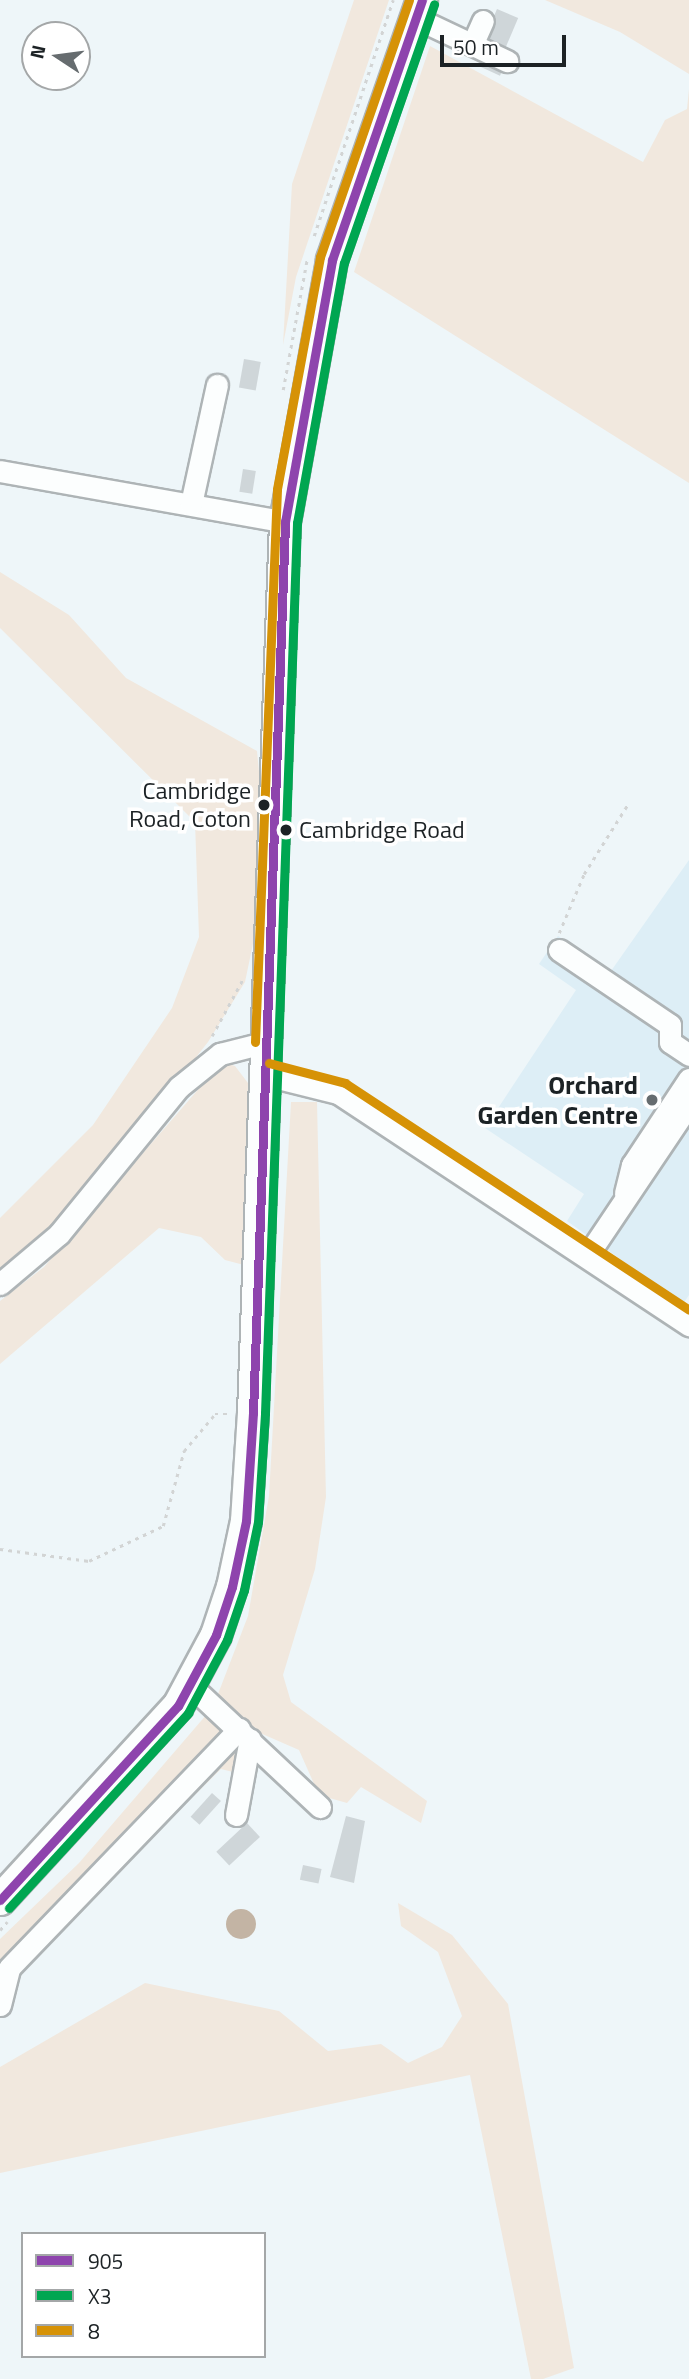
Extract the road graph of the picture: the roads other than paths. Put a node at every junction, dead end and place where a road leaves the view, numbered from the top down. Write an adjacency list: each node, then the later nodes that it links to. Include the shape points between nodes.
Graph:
1 (419, 9): 3 (street); 8 (highway, via 332,260)
2 (483, 21): 3 (street)
3 (473, 43): 4 (street)
4 (507, 61)
5 (217, 384): 7 (street)
6 (0, 471): 7 (street)
7 (191, 504): 8 (street)
8 (285, 522): 10 (highway)
9 (559, 950): 11 (street, via 670,1025 670,1042)
10 (267, 1042): 12 (highway); 18 (street, via 220,1054 179,1087 59,1234)
11 (689, 1055)
12 (266, 1075): 17 (street, via 338,1093); 20 (highway, via 246,1521 232,1587)
13 (689, 1079): 16 (street, via 632,1165)
14 (689, 1104): 16 (street)
15 (689, 1129): 16 (street, via 634,1215)
16 (622, 1209): 17 (street)
17 (587, 1256): 19 (street)
18 (0, 1284)
19 (689, 1325)
20 (191, 1686): 21 (street); 24 (highway, via 145,1747)
21 (245, 1734): 22 (street); 23 (street); 25 (street, via 9,1968)
22 (320, 1807)
23 (236, 1815)
24 (7, 1908)
25 (0, 2006)

